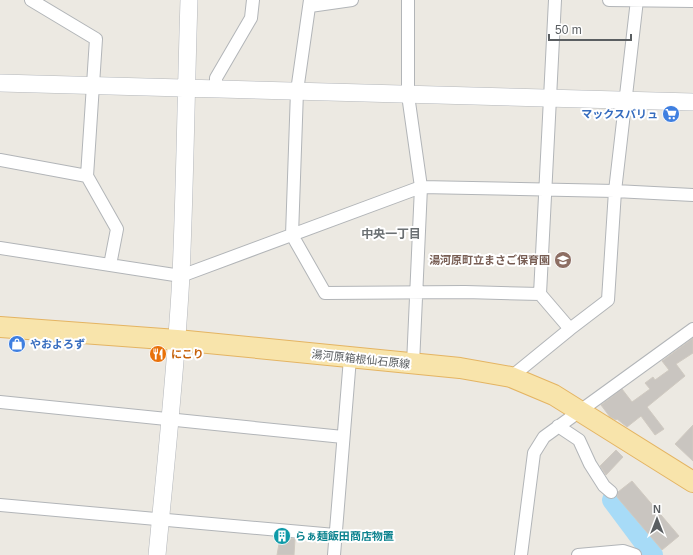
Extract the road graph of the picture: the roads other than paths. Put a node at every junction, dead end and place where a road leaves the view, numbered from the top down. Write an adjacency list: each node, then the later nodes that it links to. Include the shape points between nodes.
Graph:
1 (31, 0): 12 (street, via 96,39)
2 (189, 0): 13 (street)
3 (253, 0): 14 (street, via 251,18 216,78)
4 (352, 0): 10 (street)
5 (408, 0): 16 (street)
6 (555, 0): 17 (street)
7 (609, 0): 8 (street)
8 (637, 0): 9 (street); 18 (street)
9 (693, 1)
10 (310, 3): 15 (street)
11 (0, 83): 12 (street)
12 (93, 86): 13 (street); 21 (street)
13 (186, 89): 14 (street); 29 (street)
14 (216, 90): 15 (street)
15 (297, 91): 16 (street); 26 (street)
16 (408, 95): 17 (street); 22 (street)
17 (551, 97): 18 (street); 23 (street)
18 (626, 99): 19 (street); 24 (street)
19 (693, 102)
20 (0, 160): 21 (street)
21 (87, 176): 28 (street, via 117,229)
22 (421, 187): 23 (street); 26 (street); 30 (street)
23 (546, 190): 24 (street); 31 (street)
24 (615, 191): 25 (street); 33 (street, via 608,300)
25 (693, 195)
26 (292, 235): 29 (street); 30 (street, via 325,293)
27 (0, 248): 28 (street)
28 (110, 265): 29 (street)
29 (181, 276): 35 (street)
30 (416, 292): 31 (street); 37 (street)
31 (540, 294): 33 (street)
32 (0, 327): 35 (main road, 湯河原箱根仙石原線)
33 (570, 329): 38 (street)
34 (693, 329): 40 (street)
35 (177, 340): 36 (main road, 湯河原箱根仙石原線); 41 (street)
36 (350, 358): 37 (main road, 湯河原箱根仙石原線); 43 (street)
37 (413, 364): 38 (main road, 湯河原箱根仙石原線, via 460,368)
38 (511, 377): 40 (main road, 湯河原箱根仙石原線, via 554,395)
39 (0, 402): 41 (street)
40 (580, 412): 42 (street); 44 (main road, 湯河原箱根仙石原線)
41 (170, 419): 43 (street); 47 (street)
42 (558, 426): 45 (street, via 579,440 590,464); 51 (street, via 544,437 534,453)
43 (343, 437): 48 (street)
44 (693, 482)
45 (611, 492)
46 (0, 505): 47 (street)
47 (160, 519): 48 (street); 49 (street)
48 (335, 535): 50 (street)
49 (157, 555)
50 (334, 555)
51 (520, 555)
52 (578, 555): 53 (street, via 623,551)
53 (635, 555)

